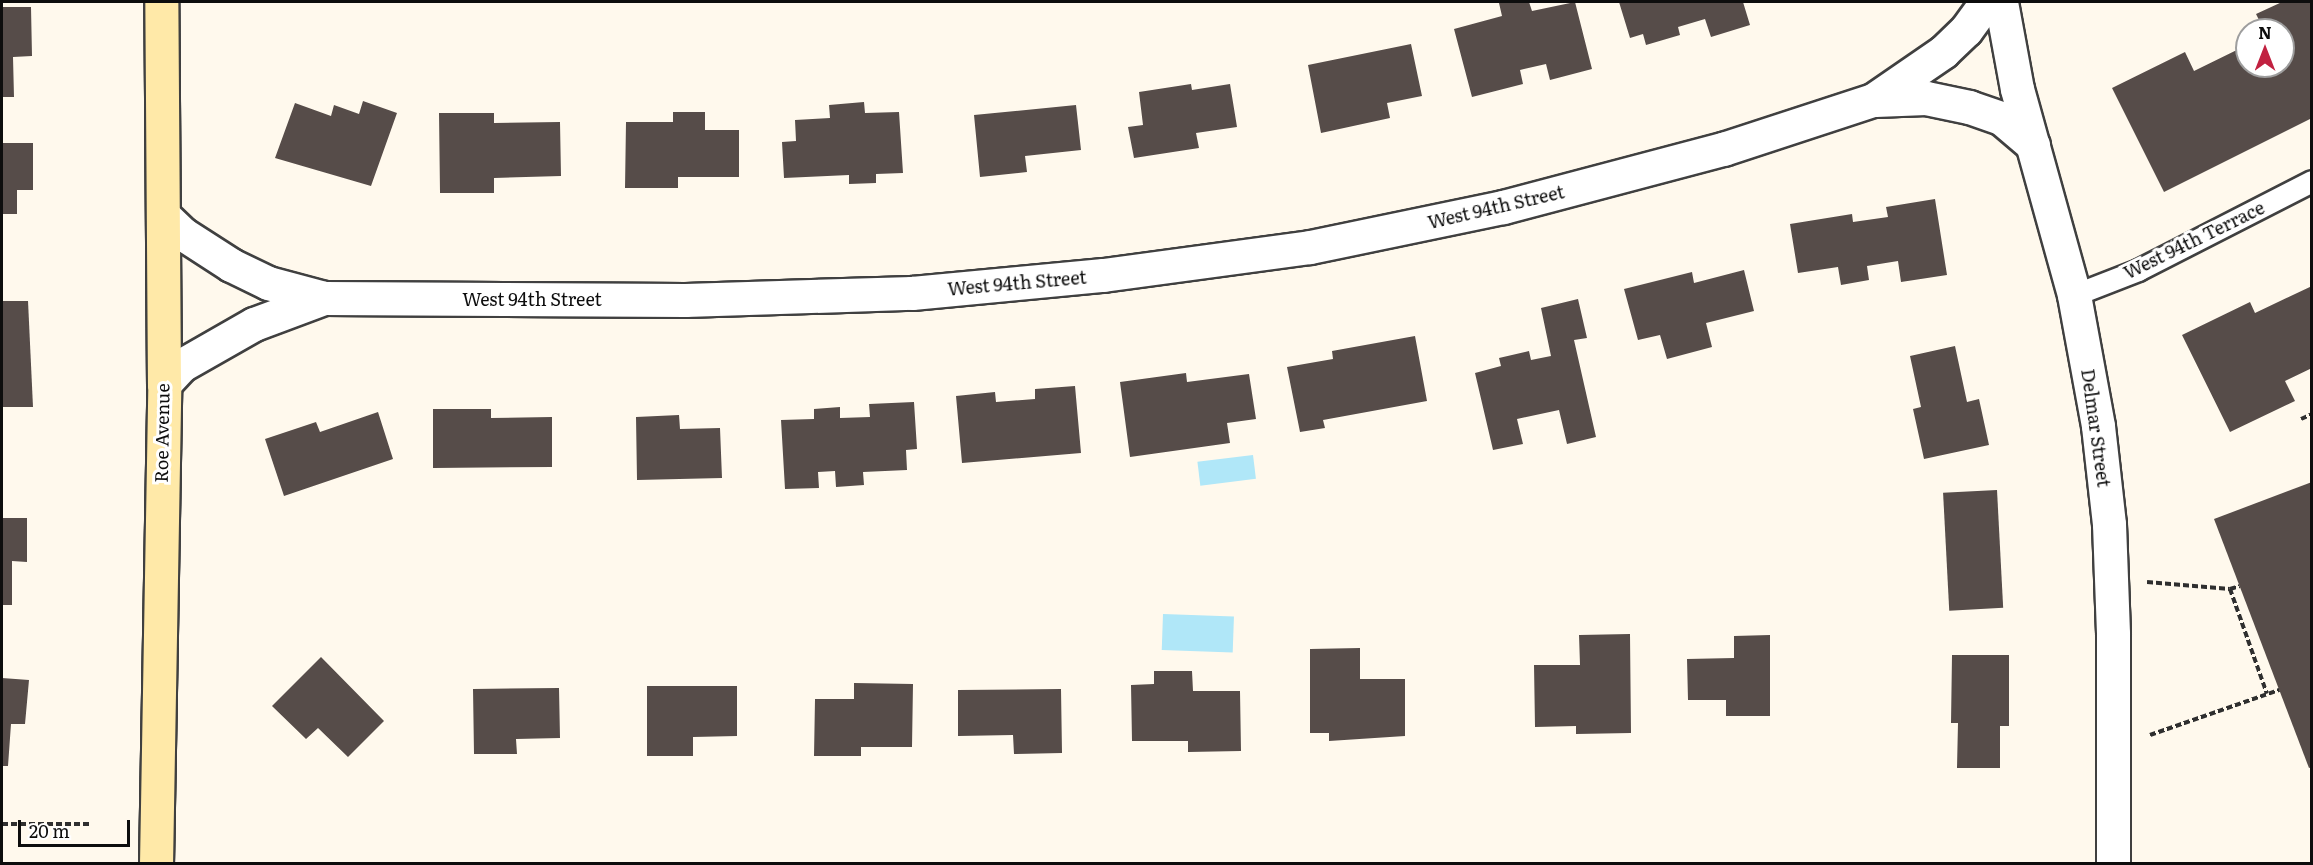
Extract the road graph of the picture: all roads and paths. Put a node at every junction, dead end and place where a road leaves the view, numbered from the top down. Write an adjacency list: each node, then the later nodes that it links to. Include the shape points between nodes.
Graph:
1 (161, 2): 7 (main road, Roe Avenue)
2 (1986, 2): 4 (street, West 94th Street, via 1966,30 1943,52)
3 (2001, 2): 5 (street, Delmar Street, via 2017,89)
4 (1873, 100): 5 (street, West 94th Street, via 1926,98 1977,110 2001,118); 9 (street, West 94th Street, via 1723,149 1503,207 1310,247 1103,275 912,293 685,300)
5 (2033, 145): 8 (street, Delmar Street)
6 (2312, 181): 8 (lane, West 94th Terrace, via 2138,270)
7 (163, 215): 9 (street, via 183,234 231,265 268,283); 10 (main road, Roe Avenue)
8 (2074, 295): 22 (street, Delmar Street, via 2098,426 2109,525)
9 (324, 298): 10 (street, West 94th Street, via 254,324 182,365)
10 (164, 384): 21 (main road, Roe Avenue)
11 (2312, 414): 12 (path)
12 (2301, 419)
13 (2147, 582): 15 (path)
14 (2240, 586): 15 (path)
15 (2230, 589): 17 (path)
16 (2279, 690): 17 (path)
17 (2267, 694): 18 (path)
18 (2147, 736)
19 (2, 824): 20 (path)
20 (91, 824)
21 (156, 864)
22 (2113, 864)

